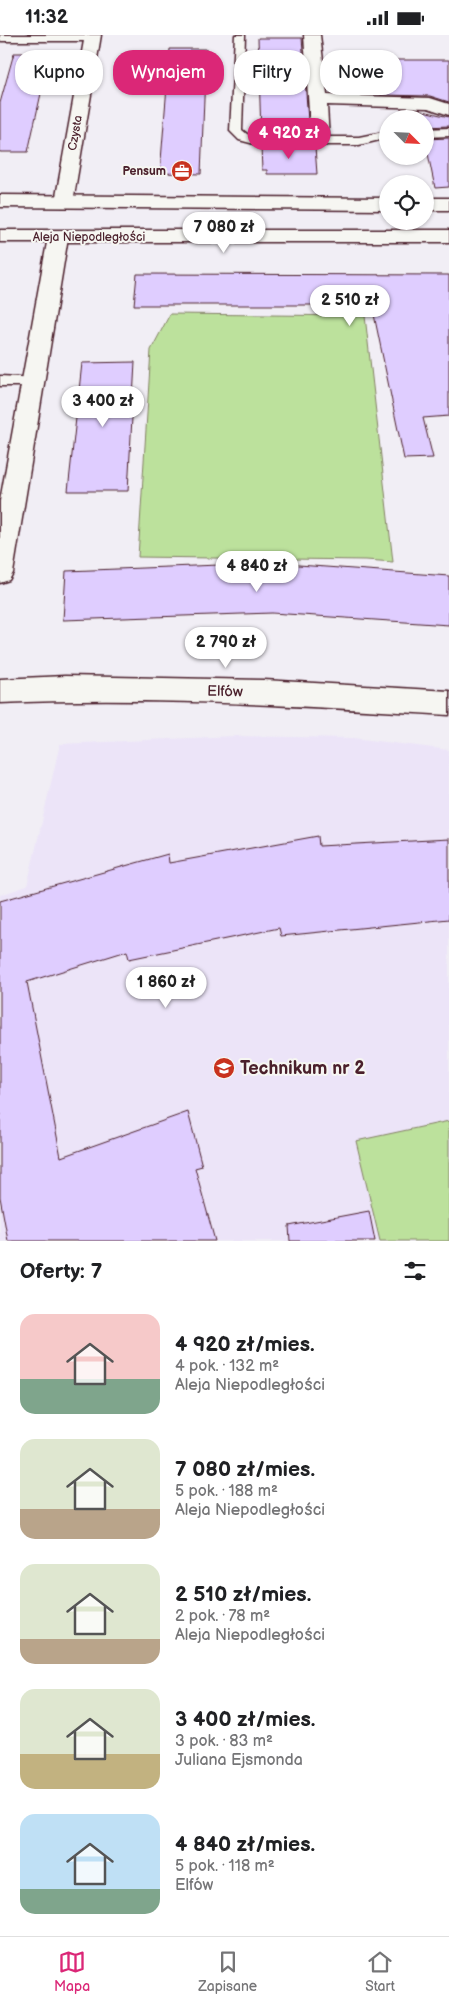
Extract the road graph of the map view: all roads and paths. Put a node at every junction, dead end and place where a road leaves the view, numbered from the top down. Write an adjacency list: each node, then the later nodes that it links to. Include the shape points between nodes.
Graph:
1 (240, 35): 10 (lane, via 236,131 243,137 258,141)
2 (312, 35): 5 (street)
3 (92, 36): 4 (lane); 12 (street, Czysta)
4 (0, 37)
5 (318, 96): 6 (street, via 331,101 430,103); 10 (street)
6 (449, 110)
7 (434, 133): 8 (lane)
8 (449, 133)
9 (379, 136): 10 (lane, via 359,141)
10 (320, 141)
11 (0, 201): 12 (street)
12 (64, 202): 13 (street)
13 (140, 203): 14 (street); 20 (street, via 150,213 151,221 140,232)
14 (379, 204)
15 (434, 204): 16 (street)
16 (449, 205)
17 (0, 236): 19 (street, Aleja Niepodległości)
18 (449, 236): 20 (street, Aleja Niepodległości)
19 (58, 237): 20 (street, Aleja Niepodległości); 22 (street)
20 (121, 237)
21 (0, 381): 22 (lane)
22 (33, 382): 23 (street)
23 (0, 573)
24 (0, 691): 25 (street, Elfów, via 65,688 264,692)
25 (449, 703)

